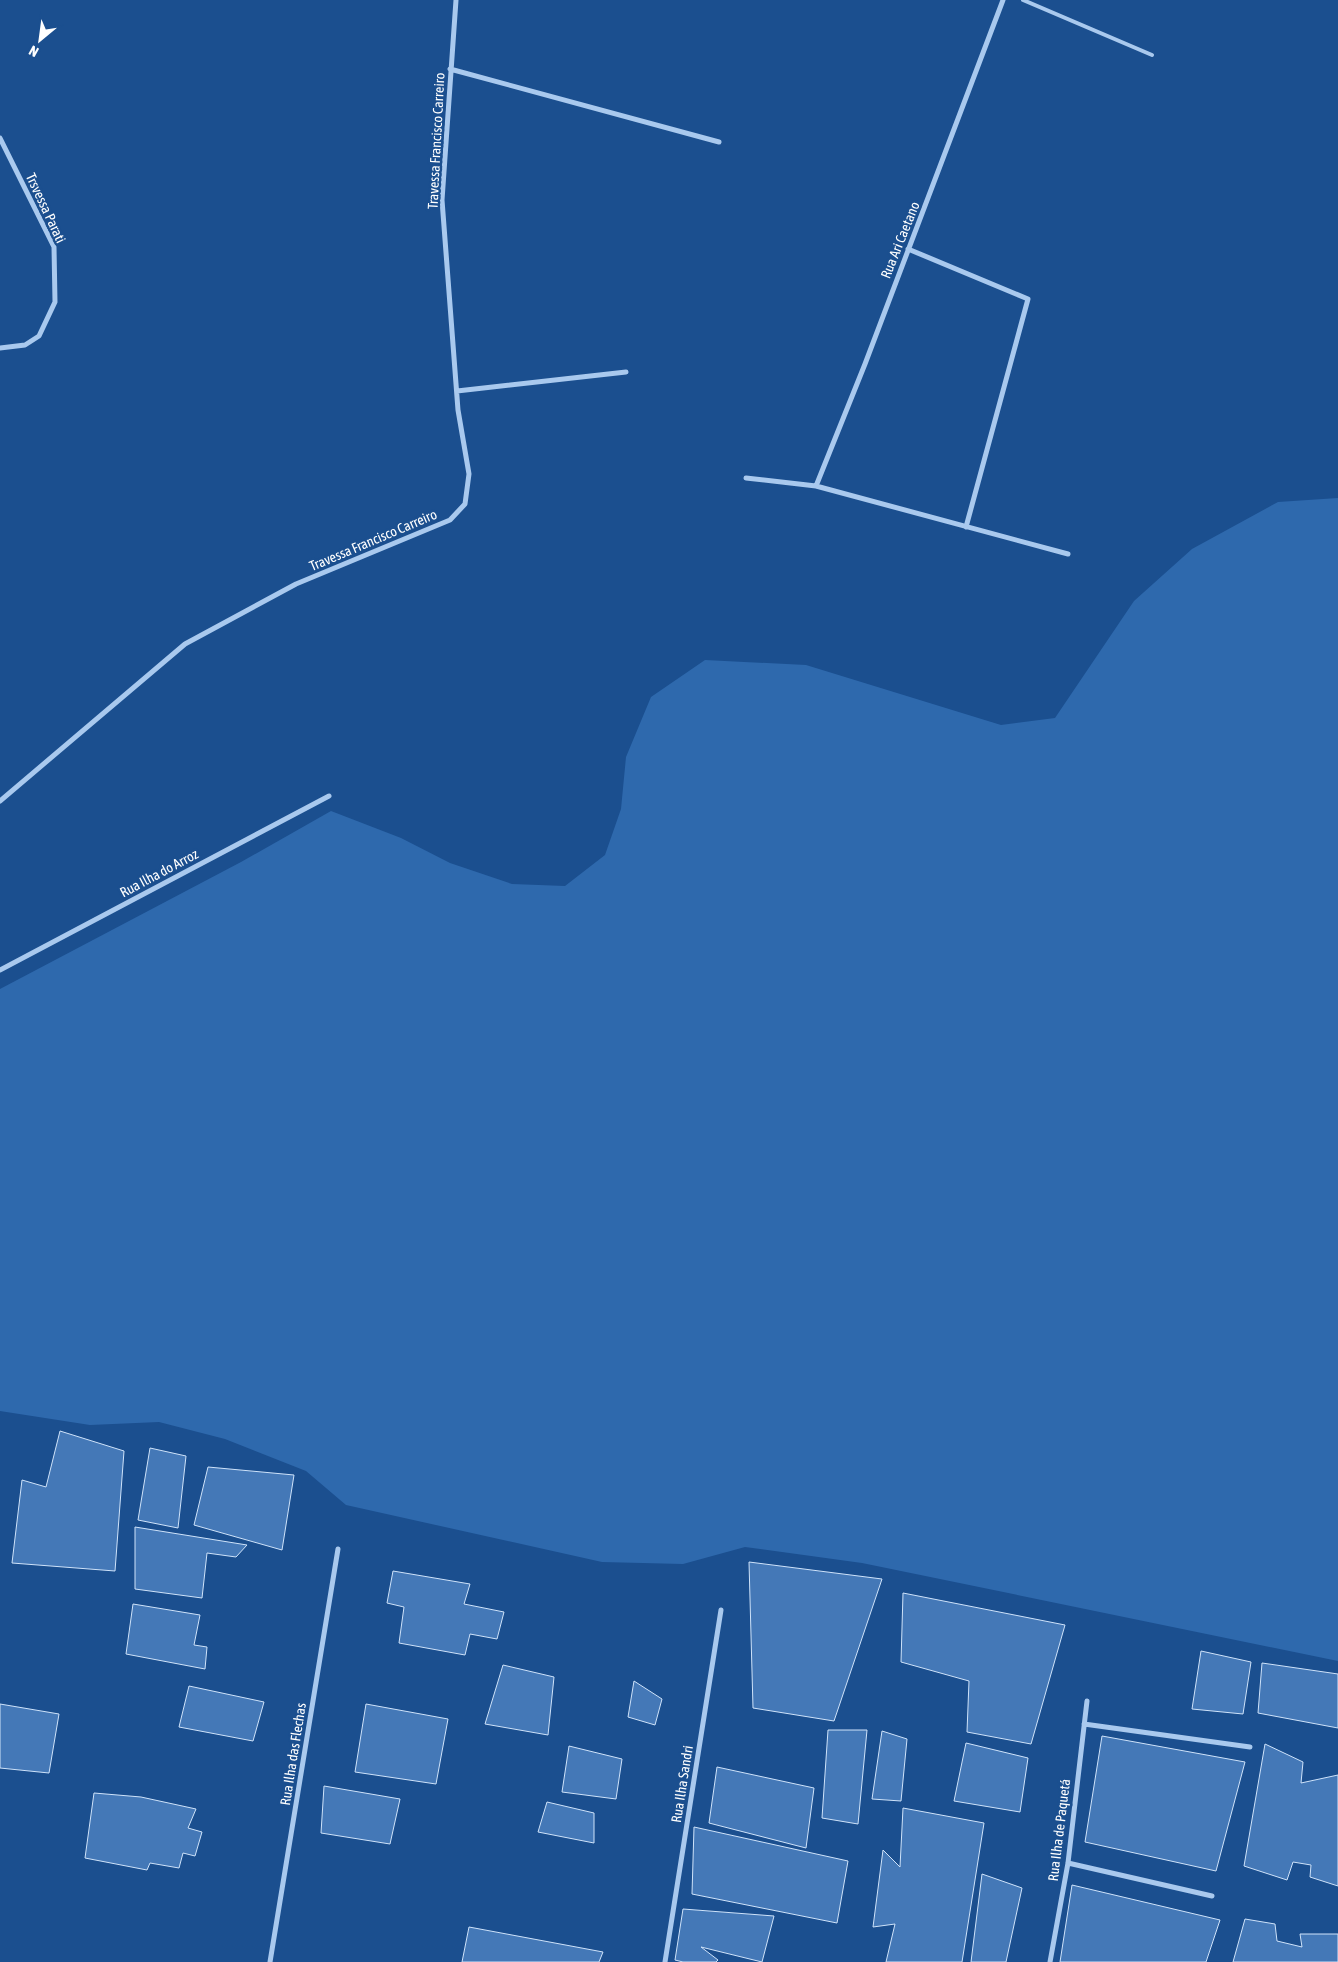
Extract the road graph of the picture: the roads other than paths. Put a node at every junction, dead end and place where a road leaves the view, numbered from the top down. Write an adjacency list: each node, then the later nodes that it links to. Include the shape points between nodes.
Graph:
1 (456, 0): 5 (street, Travessa Francisco Carreiro)
2 (1003, 0): 8 (street, Rua Ari Caetano)
3 (1024, 0): 4 (lane)
4 (1152, 55)
5 (450, 69): 7 (street); 11 (street, Travessa Francisco Carreiro, via 442,200)
6 (0, 138): 9 (street, Trsvessa Parati, via 54,247 55,302 39,336 25,345)
7 (719, 142)
8 (908, 249): 13 (street, Rua Ari Caetano); 14 (street, via 1028,299)
9 (0, 348)
10 (626, 372): 11 (street)
11 (457, 392): 17 (street, Travessa Francisco Carreiro, via 469,474 465,504 450,520 296,584 185,644)
12 (746, 478): 13 (street)
13 (816, 486): 14 (street)
14 (966, 527): 15 (street)
15 (1068, 554)
16 (329, 796): 18 (street, Rua Ilha do Arroz)
17 (0, 801)
18 (0, 970)
19 (338, 1550): 26 (street, Rua Ilha das Flechas)
20 (721, 1610): 27 (street, Rua Ilha Sandri)
21 (1086, 1701): 22 (street, Rua Ilha de Paquetá)
22 (1084, 1724): 23 (street); 24 (street, Rua Ilha de Paquetá)
23 (1250, 1747)
24 (1068, 1863): 25 (street); 28 (street, Rua Ilha de Paquetá)
25 (1212, 1896)
26 (270, 1962)
27 (665, 1962)
28 (1050, 1962)

